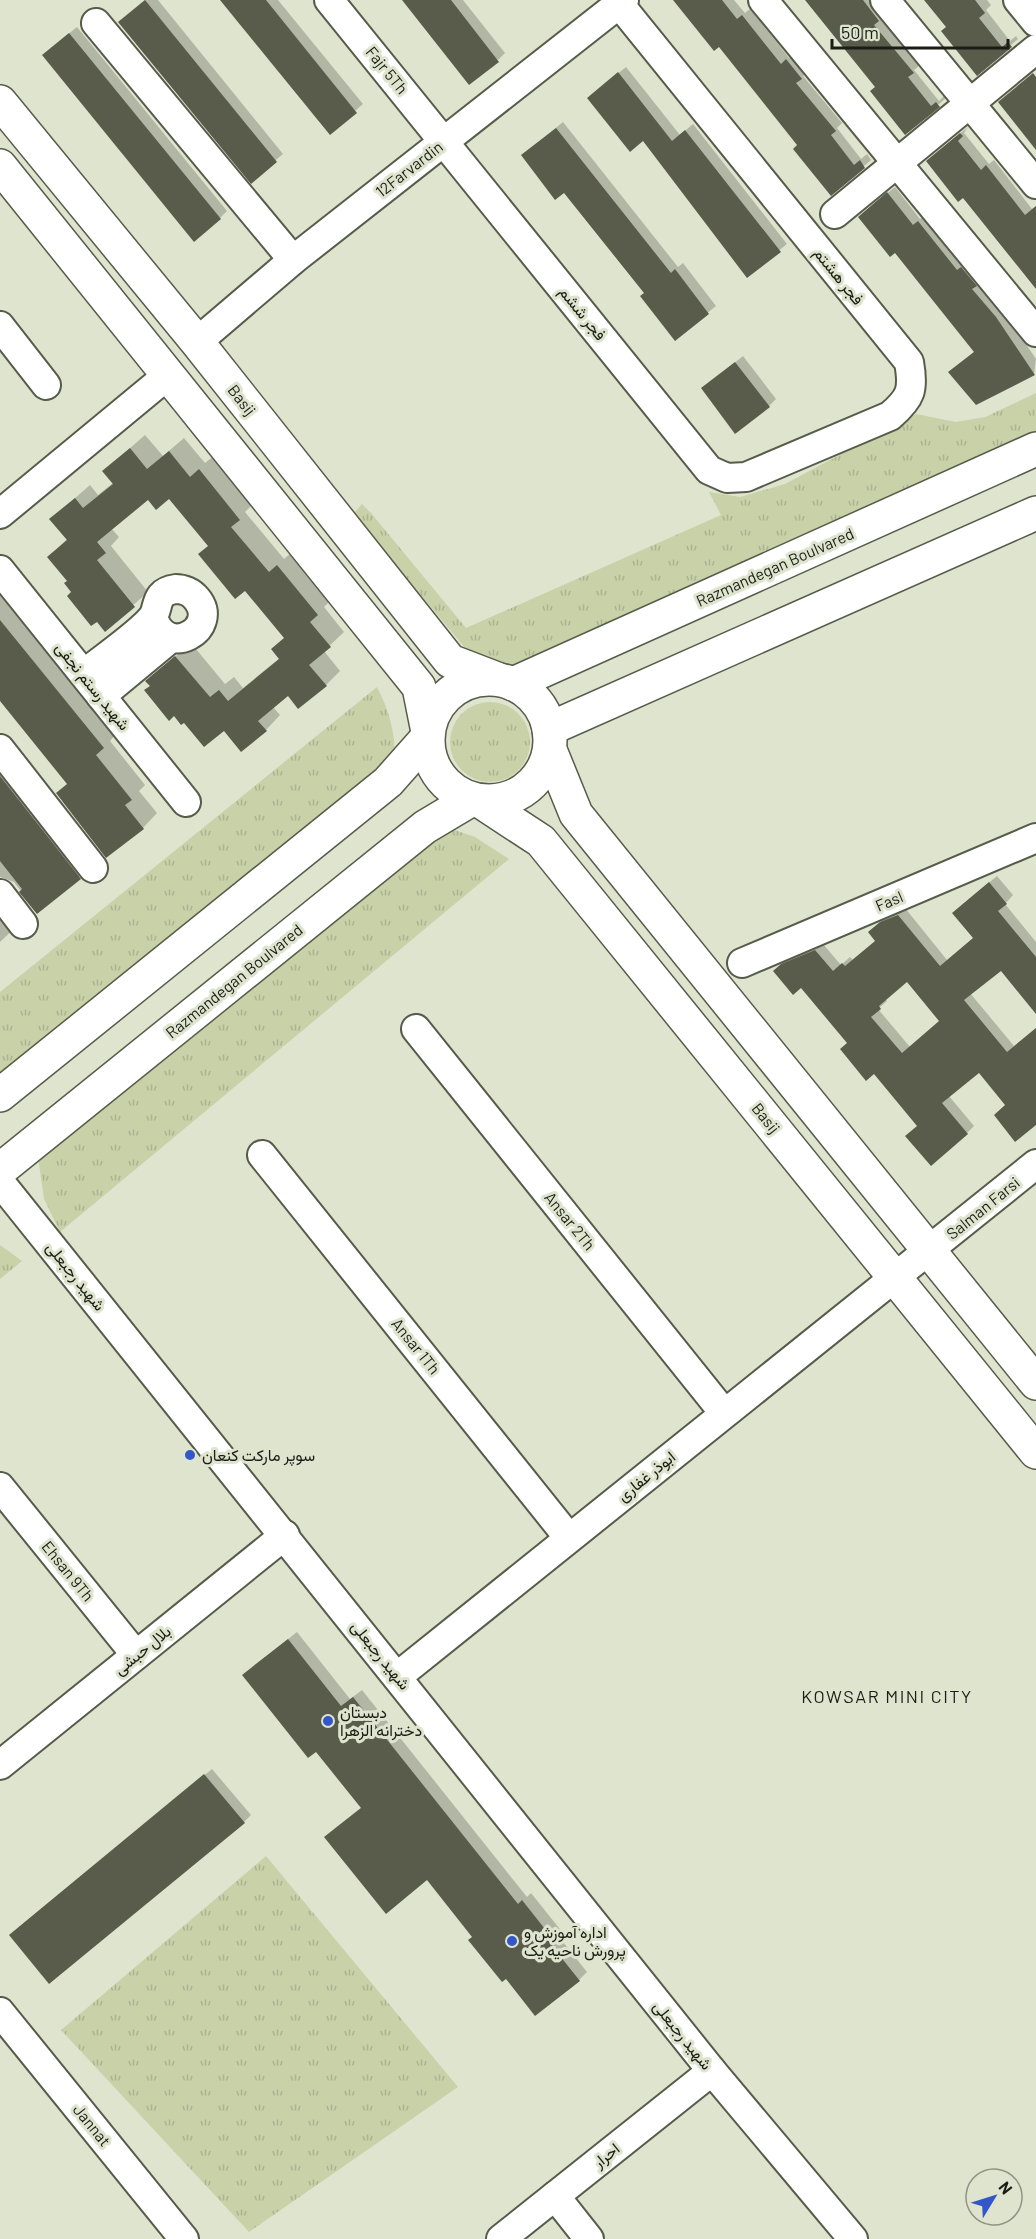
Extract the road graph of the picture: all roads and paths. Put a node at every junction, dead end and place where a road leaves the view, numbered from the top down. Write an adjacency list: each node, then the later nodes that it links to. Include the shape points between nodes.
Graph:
1 (329, 0): 11 (street, Fajr 5Th)
2 (763, 0): 12 (street)
3 (885, 0): 10 (street)
4 (1018, 0): 6 (street)
5 (620, 1): 11 (street, 12Farvardin); 23 (street, فجر هشتم, via 909,362 913,383 906,403 890,416 746,477)
6 (1036, 22)
7 (96, 23): 16 (street)
8 (1036, 49): 10 (street)
9 (0, 102): 19 (main road, Basij)
10 (970, 103): 12 (street); 14 (street)
11 (444, 141): 16 (street, 12Farvardin); 23 (street, فجر ششم, via 709,470)
12 (897, 163): 15 (street); 18 (street)
13 (0, 166): 20 (main road)
14 (1036, 184)
15 (835, 213)
16 (293, 260): 19 (street, 12Farvardin)
17 (1, 330): 21 (street)
18 (1036, 332)
19 (197, 342): 28 (main road, Basij, via 450,662)
20 (168, 375): 25 (street); 30 (main road, via 419,687)
21 (46, 385)
22 (1036, 450): 28 (main road, Razmandegan Boulvared)
23 (727, 478)
24 (1036, 513): 31 (main road)
25 (0, 514)
26 (0, 570): 27 (street, شهید رستم نجفی)
27 (84, 674): 29 (street, شهید رستم نجفی); 29 (street, via 162,627)
28 (505, 682): 30 (main road, via 473,681 451,691 435,710); 31 (main road, via 530,694 542,710)
29 (101, 696): 34 (street, شهید رستم نجفی)
30 (427, 735): 33 (main road, via 430,758 439,776 453,790); 41 (main road, via 388,782)
31 (549, 739): 33 (main road, via 542,772 526,789 504,800); 46 (main road, via 576,814)
32 (0, 749): 36 (street)
33 (476, 800): 44 (main road, Razmandegan Boulvared, via 425,827); 47 (main road, Basij, via 542,841)
34 (186, 802)
35 (1036, 838): 39 (street, Fasl)
36 (93, 868)
37 (0, 894): 38 (street)
38 (23, 924)
39 (742, 963)
40 (416, 1029): 49 (street, Ansar 2Th)
41 (0, 1095)
42 (262, 1155): 53 (street, Ansar 1Th)
43 (1036, 1164): 46 (street, Salman Farsi)
44 (0, 1170)
45 (0, 1182): 52 (street, شهید رجبعلی)
46 (930, 1251): 47 (street, Salman Farsi); 48 (main road)
47 (896, 1278): 49 (street, ابوذر غفاری); 50 (main road, Basij)
48 (1036, 1383)
49 (724, 1413): 53 (street, ابوذر غفاری)
50 (1036, 1452)
51 (0, 1487): 54 (street, Ehsan 9Th)
52 (285, 1535): 54 (street, بلال حبشی); 55 (street, شهید رجبعلی)
53 (569, 1538): 55 (street, ابوذر غفاری)
54 (136, 1655): 56 (street, بلال حبشی)
55 (398, 1676): 58 (street, شهید رجبعلی)
56 (0, 1765)
57 (0, 2012): 60 (street, Jannat)
58 (712, 2071): 59 (street, احرار); 63 (street, شهید رجبعلی)
59 (555, 2196): 61 (street, احرار); 62 (street)
60 (184, 2239)
61 (501, 2239)
62 (589, 2239)
63 (853, 2239)

